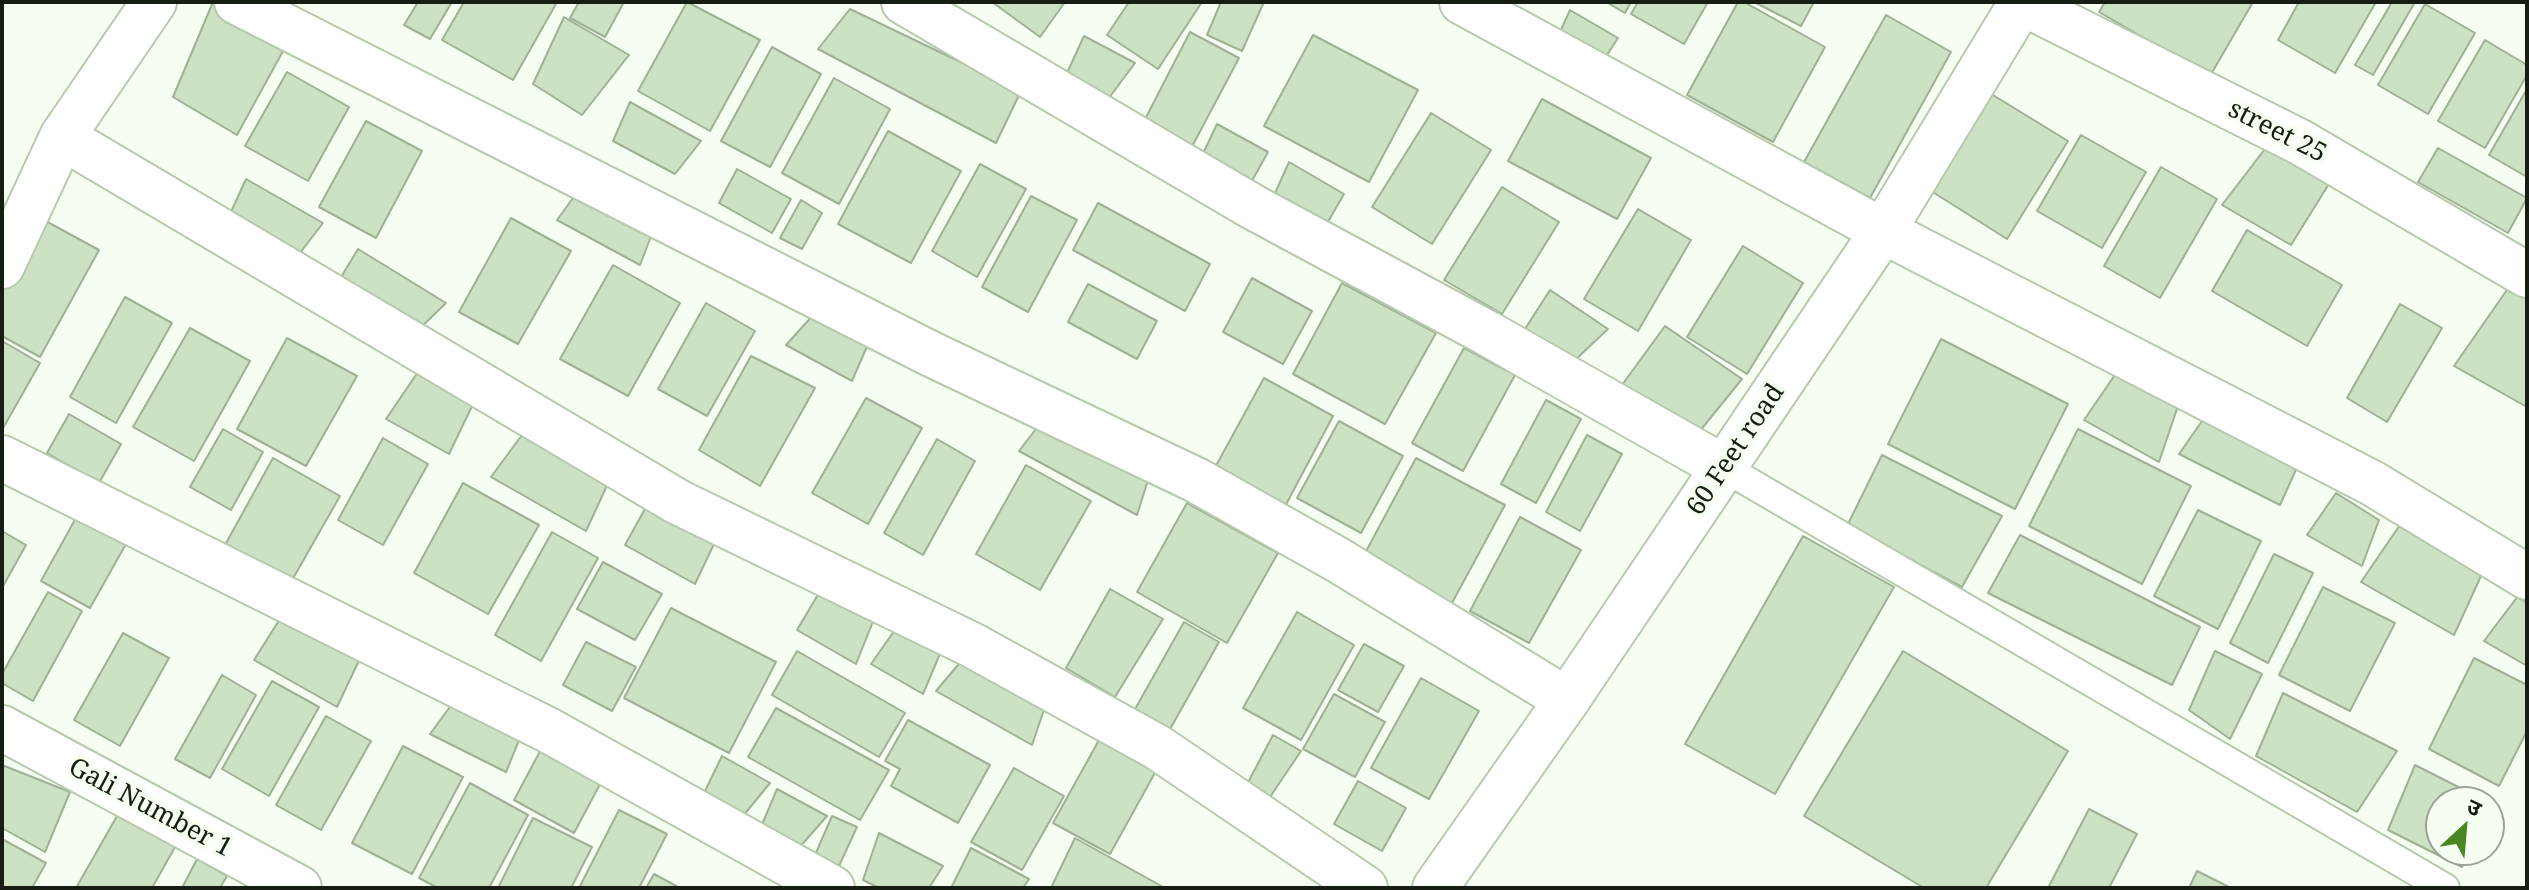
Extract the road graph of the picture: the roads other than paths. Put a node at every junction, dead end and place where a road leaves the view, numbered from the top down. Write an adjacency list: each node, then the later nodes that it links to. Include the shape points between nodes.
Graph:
1 (154, 2): 6 (street)
2 (237, 2): 13 (street, via 931,354 1196,480)
3 (904, 2): 11 (street, via 1253,207)
4 (1462, 2): 7 (street)
5 (2022, 2): 7 (street, 60 Feet road); 9 (street, street 25, via 2300,142)
6 (62, 137): 8 (street); 17 (street, via 678,502 972,645 1157,747)
7 (1883, 231): 11 (street, 60 Feet road); 12 (street, via 2372,483)
8 (2, 266)
9 (2527, 275)
10 (2, 458): 16 (street, via 548,730)
11 (1723, 467): 13 (street, 60 Feet road); 19 (lane)
12 (2527, 577)
13 (1567, 700): 18 (street, 60 Feet road)
14 (2, 728): 15 (street, Gali Number 1)
15 (299, 888)
16 (832, 888)
17 (1365, 888)
18 (1435, 888)
19 (2445, 888)

